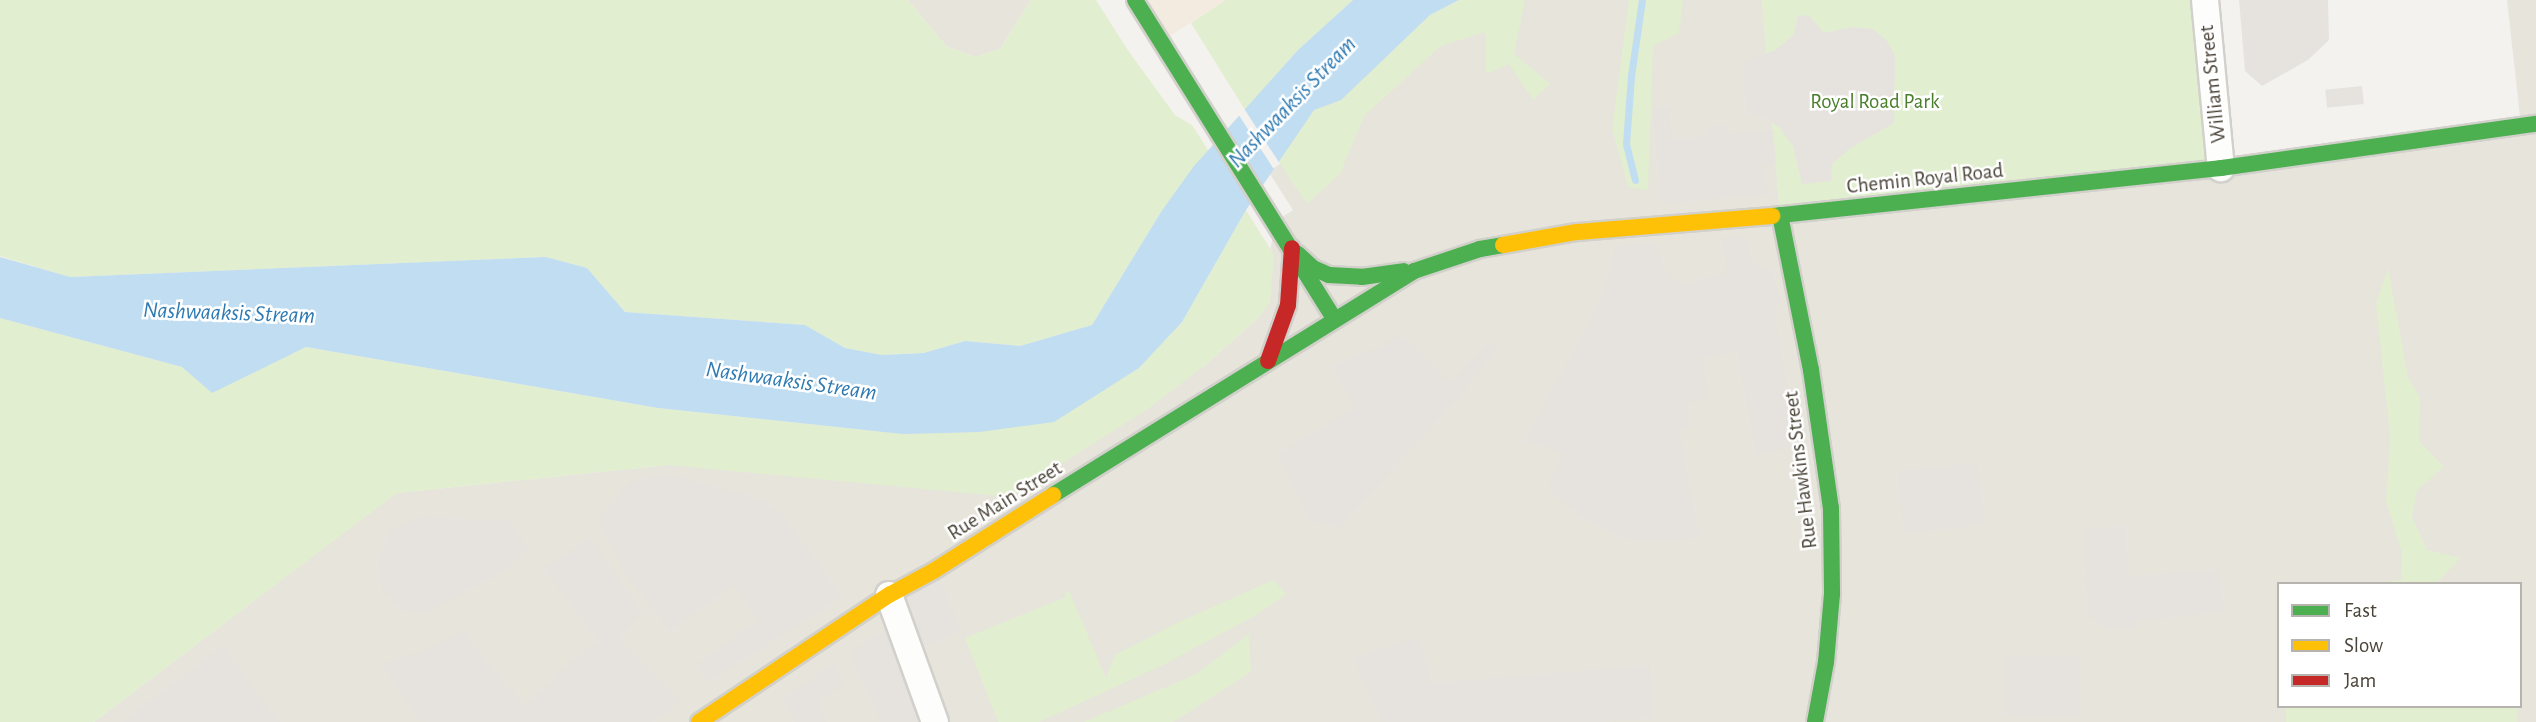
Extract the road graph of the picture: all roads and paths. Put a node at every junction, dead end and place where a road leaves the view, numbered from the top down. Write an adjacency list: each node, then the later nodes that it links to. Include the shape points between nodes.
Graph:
1 (1135, 0): 6 (main road)
2 (2205, 0): 4 (street, William Street)
3 (2536, 124): 4 (main road, Chemin Royal Road)
4 (2221, 168): 5 (main road, Chemin Royal Road)
5 (1780, 215): 7 (main road, Chemin Royal Road, via 1577,232 1480,249); 13 (main road, Rue Hawkins Street, via 1811,370 1831,508 1832,594)
6 (1292, 248): 7 (main road, via 1313,268 1329,275 1362,277); 8 (main road); 9 (main road, via 1288,304)
7 (1414, 271): 8 (main road, Chemin Royal Road)
8 (1334, 318): 9 (main road, Rue Main Street)
9 (1269, 361): 10 (main road, Rue Main Street)
10 (889, 595): 11 (main road, Rue Main Street); 12 (street)
11 (699, 722)
12 (935, 722)
13 (1815, 722)

